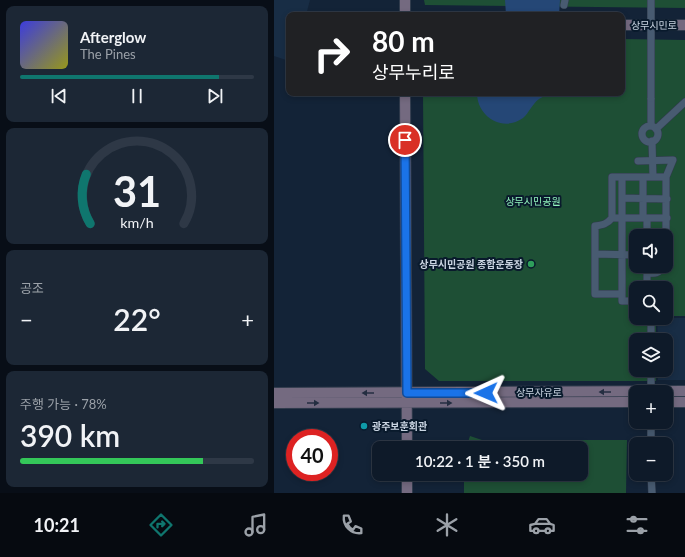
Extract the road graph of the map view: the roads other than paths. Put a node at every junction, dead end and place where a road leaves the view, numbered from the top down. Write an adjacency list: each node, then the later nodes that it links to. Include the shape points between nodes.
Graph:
1 (405, 0): 3 (street)
2 (651, 0): 8 (street, bridge, via 651,98)
3 (405, 12)
4 (625, 25): 5 (street, 상무시민로)
5 (685, 25)
6 (405, 96): 34 (street)
7 (685, 102): 8 (street)
8 (654, 127): 9 (street, via 658,136); 9 (street, via 644,128 642,135 647,141)
9 (652, 142): 10 (street)
10 (652, 160): 11 (street); 13 (street); 14 (street, via 673,160)
11 (638, 161)
12 (643, 177): 13 (street); 15 (street); 17 (street)
13 (653, 177): 14 (street)
14 (666, 177): 18 (street)
15 (622, 178): 16 (street); 19 (street, via 612,178)
16 (622, 198): 17 (street); 20 (street)
17 (643, 198): 18 (street); 21 (street)
18 (667, 199): 22 (street)
19 (612, 218): 20 (street); 25 (street, via 603,225 595,226)
20 (622, 218): 21 (street); 26 (street)
21 (645, 218): 22 (street); 23 (street)
22 (667, 218): 24 (street)
23 (646, 229)
24 (667, 229)
25 (595, 254): 26 (street); 28 (street, via 595,294)
26 (622, 254): 27 (street); 28 (street)
27 (629, 254)
28 (622, 294): 29 (street, via 622,301)
29 (629, 302)
30 (651, 377): 31 (street)
31 (651, 385)
32 (685, 391): 34 (street, 상무자유로, one-way to 34)
33 (274, 393): 34 (street, 상무자유로, one-way to 33)
34 (407, 398): 35 (street, 상무자유로, one-way to 35); 38 (street, 상무자유로, one-way to 34); 39 (street)
35 (629, 402)
36 (673, 402): 37 (street)
37 (685, 402)
38 (274, 403)
39 (407, 441)
40 (407, 481): 42 (street)
41 (652, 481): 43 (street)
42 (407, 493)
43 (652, 493)

